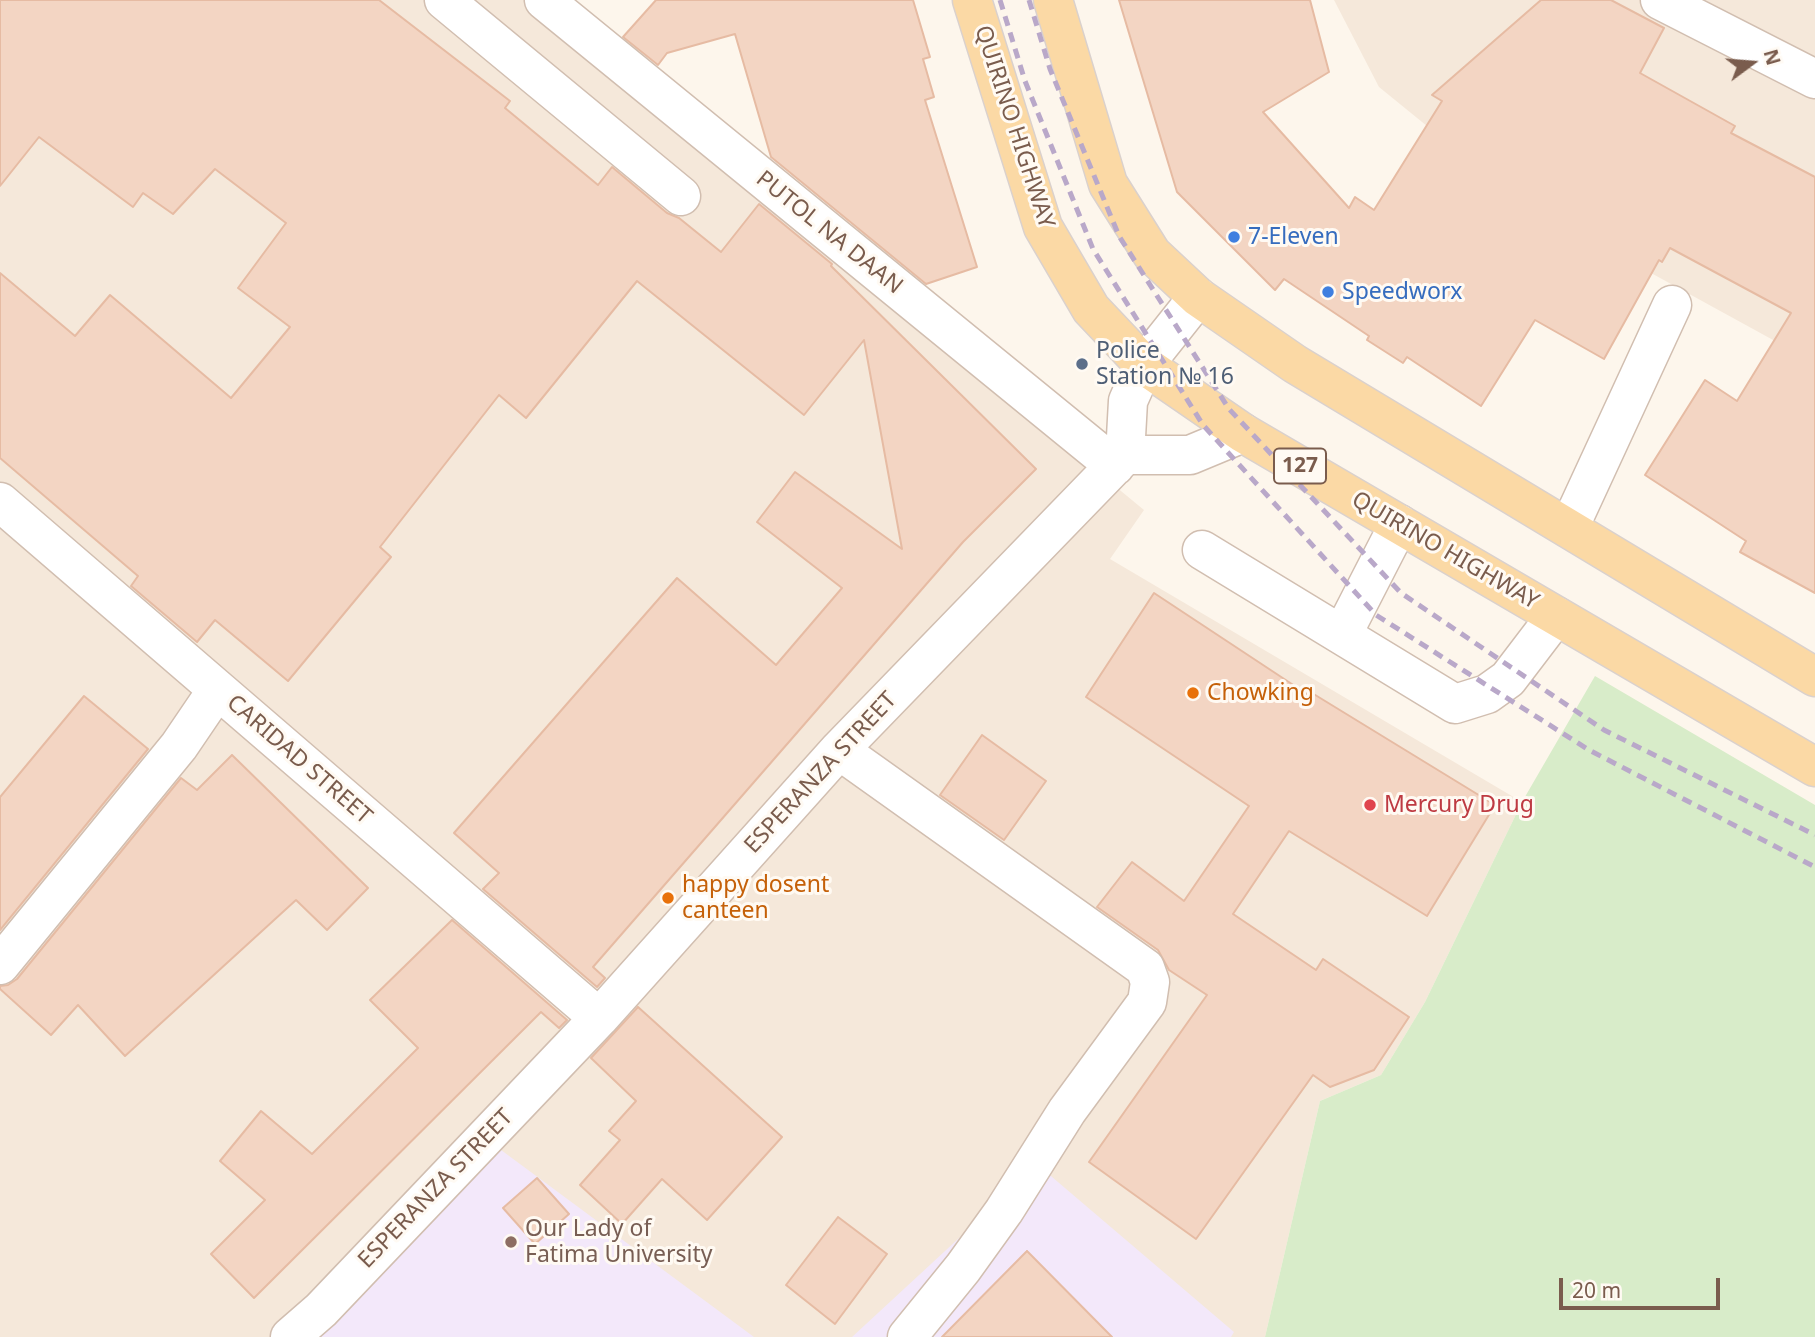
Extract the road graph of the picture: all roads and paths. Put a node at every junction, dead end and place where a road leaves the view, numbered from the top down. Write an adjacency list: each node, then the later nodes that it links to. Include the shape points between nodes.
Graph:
1 (444, 0): 7 (street)
2 (544, 0): 12 (street, PUTOL NA DAAN)
3 (972, 0): 10 (main road, QUIRINO HIGHWAY / 127, via 1044,227 1091,309)
4 (1053, 0): 8 (main road, via 1108,184 1152,254)
5 (1660, 0): 6 (street)
6 (1815, 79)
7 (681, 196)
8 (1198, 297): 10 (street); 15 (main road, via 1295,364)
9 (1672, 305): 15 (street)
10 (1144, 365): 11 (main road, QUIRINO HIGHWAY / 127); 12 (street, via 1128,401)
11 (1243, 433): 12 (street, via 1190,455); 14 (main road, QUIRINO HIGHWAY / 127)
12 (1120, 460): 21 (street, ESPERANZA STREET)
13 (0, 502): 20 (street, CARIDAD STREET)
14 (1399, 524): 17 (main road, QUIRINO HIGHWAY / 127); 18 (street)
15 (1569, 528): 19 (main road)
16 (1202, 550): 18 (street)
17 (1556, 616): 18 (street, via 1508,679 1487,695 1455,704); 22 (main road, QUIRINO HIGHWAY / 127)
18 (1342, 635)
19 (1815, 677)
20 (217, 690): 23 (street, via 178,746); 24 (street, CARIDAD STREET)
21 (839, 750): 24 (street, ESPERANZA STREET); 26 (street, via 1145,968 1150,982 1147,1002 1067,1111 1004,1211)
22 (1815, 766)
23 (0, 965)
24 (599, 1018): 25 (street, ESPERANZA STREET)
25 (290, 1337)
26 (907, 1337)

